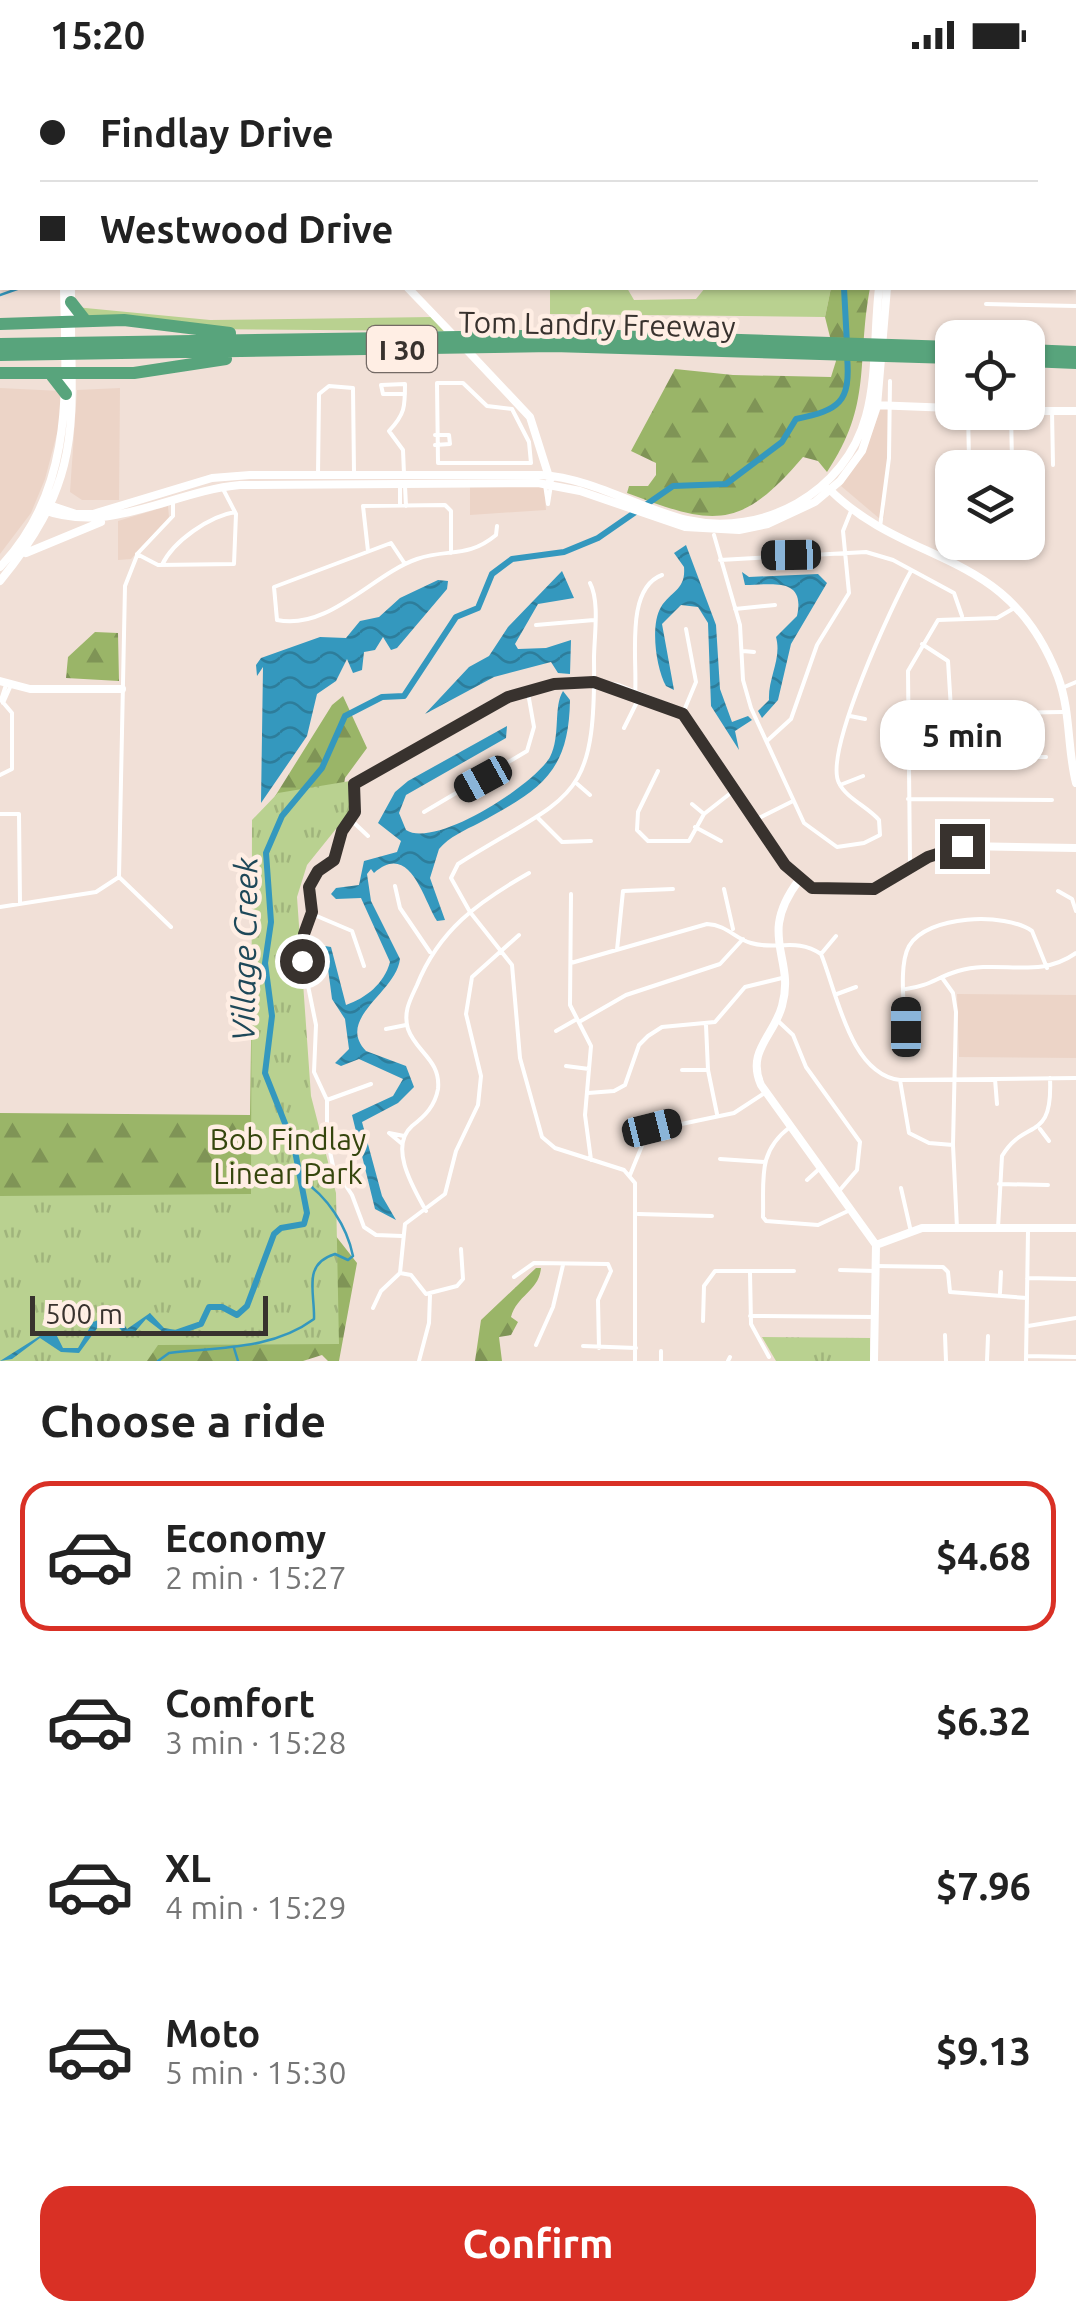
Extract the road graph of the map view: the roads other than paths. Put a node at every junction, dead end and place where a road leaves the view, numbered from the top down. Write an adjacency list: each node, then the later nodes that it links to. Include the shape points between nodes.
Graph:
1 (410, 290): 26 (main road)
2 (879, 290): 24 (main road)
3 (888, 290): 24 (main road)
4 (68, 295): 8 (highway); 8 (highway)
5 (986, 304): 6 (street)
6 (1076, 306)
7 (0, 324): 8 (highway)
8 (69, 324): 10 (highway); 19 (main road)
9 (0, 344): 10 (highway, Tom Landry Freeway / I 30)
10 (292, 345): 12 (highway, Tom Landry Freeway / I 30, via 586,334); 15 (highway, Tom Landry Freeway / I 30); 19 (highway, via 134,373)
11 (935, 348): 12 (highway, Tom Landry Freeway / I 30)
12 (901, 350): 16 (highway, Tom Landry Freeway / I 30)
13 (1045, 351): 14 (highway)
14 (1076, 352)
15 (0, 355)
16 (935, 355)
17 (1045, 362): 18 (highway)
18 (1076, 364)
19 (69, 372): 20 (highway); 22 (highway); 22 (highway)
20 (0, 373)
21 (890, 381): 25 (street)
22 (70, 393): 31 (main road); 31 (main road)
23 (405, 394): 23 (street, via 405,384 381,386 383,394); 40 (street, via 404,416 389,431 404,450)
24 (872, 406): 25 (main road); 44 (main road)
25 (892, 407): 27 (main road); 54 (street)
26 (517, 408): 32 (street, via 486,406 463,384 437,383); 34 (main road, via 530,417); 36 (street, via 531,463)
27 (935, 408)
28 (1045, 411): 29 (main road)
29 (1052, 411): 30 (main road); 35 (street)
30 (1076, 411)
31 (68, 432): 41 (main road); 48 (main road)
32 (436, 435): 33 (street); 33 (street, via 450,437 449,445)
33 (435, 445): 36 (street, via 438,463)
34 (546, 463): 38 (main road); 42 (main road)
35 (1053, 465)
36 (469, 468): 40 (main road); 42 (main road)
37 (354, 474): 39 (main road); 39 (street, via 354,394 352,387 338,386 319,391); 40 (main road)
38 (565, 478): 42 (main road); 46 (main road)
39 (318, 479): 40 (main road); 43 (main road)
40 (404, 479): 42 (main road); 47 (street)
41 (61, 480): 48 (main road); 51 (main road, via 62,500)
42 (548, 480): 46 (main road)
43 (220, 482): 45 (main road); 50 (street)
44 (829, 486): 46 (main road, via 798,512 754,528 708,530); 49 (main road); 54 (main road)
45 (172, 496): 51 (main road); 52 (main road); 59 (street, via 173,516)
46 (627, 504)
47 (403, 506): 56 (street, via 362,509); 57 (street, via 448,506)
48 (46, 507): 51 (main road); 52 (main road, via 76,520); 60 (main road); 64 (main road)
49 (851, 511): 54 (main road); 58 (street)
50 (235, 512): 62 (street, via 213,518); 62 (street, via 234,564)
51 (79, 514)
52 (109, 519): 60 (main road)
53 (497, 526): 57 (street, via 496,535 478,548)
54 (880, 527): 70 (main road, via 962,565)
55 (714, 535): 61 (street)
56 (368, 551): 63 (street, via 392,544); 63 (street, via 274,587 278,621 322,612)
57 (451, 553): 63 (street)
58 (843, 553): 61 (street); 65 (street, via 875,554); 95 (street, via 848,593 817,645 791,719)
59 (137, 554): 62 (street); 83 (street, via 124,586)
60 (22, 555): 67 (main road)
61 (718, 560): 71 (street)
62 (162, 564)
63 (405, 564)
64 (0, 566)
65 (911, 572): 72 (street, via 954,593); 91 (street, via 880,630)
66 (662, 576): 85 (street, via 647,585 639,602)
67 (0, 580)
68 (590, 582): 73 (street)
69 (775, 606): 71 (street)
70 (1016, 608): 72 (street, via 997,618); 82 (main road, via 1040,639)
71 (734, 610): 77 (street)
72 (962, 616): 76 (street, via 938,620)
73 (594, 620): 74 (street); 79 (street)
74 (536, 625)
75 (686, 628): 89 (street, via 696,682)
76 (922, 644): 87 (street, via 948,662); 96 (street, via 908,670)
77 (742, 651): 78 (street); 95 (street, via 746,692)
78 (754, 652)
79 (594, 682): 84 (main road); 85 (main road); 101 (street, via 592,746)
80 (1076, 682): 82 (street)
81 (6, 687): 83 (main road); 86 (street)
82 (1062, 688): 88 (main road)
83 (122, 689): 124 (street)
84 (528, 690): 103 (main road); 111 (street, via 534,727 527,750)
85 (638, 695): 89 (main road); 93 (street)
86 (2, 703): 99 (street, via 13,718 11,773)
87 (951, 709)
88 (1068, 711): 90 (street); 94 (main road)
89 (683, 714): 105 (main road)
90 (994, 714)
91 (850, 716): 92 (street); 104 (street, via 836,768)
92 (865, 719)
93 (624, 728)
94 (1073, 736): 102 (main road)
95 (768, 740): 107 (street)
96 (907, 757): 97 (street); 108 (street)
97 (1046, 757)
98 (658, 771): 117 (street, via 638,812 641,836 678,844 689,841)
99 (0, 775)
100 (863, 776): 104 (street)
101 (575, 782): 106 (street); 114 (street)
102 (1076, 783)
103 (353, 785): 116 (street, via 357,806)
104 (840, 785): 107 (street, via 878,818 880,830 864,844 832,846 807,826)
105 (736, 789): 113 (street); 115 (main road)
106 (590, 795)
107 (793, 800): 115 (street)
108 (908, 800): 109 (street); 122 (street)
109 (1052, 800)
110 (692, 804): 113 (street)
111 (424, 812)
112 (0, 814): 131 (street, via 19,814)
113 (704, 814): 117 (street)
114 (538, 818): 119 (street, via 562,842); 134 (street, via 454,867 453,885)
115 (756, 819): 125 (main road)
116 (350, 820): 118 (street); 135 (street, via 334,860 310,883)
117 (695, 827): 120 (street)
118 (368, 836)
119 (591, 841)
120 (722, 841)
121 (1076, 848): 122 (main road, via 962,846)
122 (911, 869): 125 (main road, via 890,883 856,891 820,890)
123 (529, 873): 134 (street)
124 (118, 877): 131 (street, via 96,892); 136 (street)
125 (799, 880): 141 (main road, via 780,912)
126 (394, 886): 144 (street, via 400,908)
127 (672, 889): 143 (street, via 623,892)
128 (724, 890): 137 (street)
129 (1058, 891): 133 (street, via 1072,899)
130 (571, 894): 147 (street)
131 (20, 903): 132 (street)
132 (0, 906)
133 (1076, 911)
134 (470, 912): 142 (street); 144 (street)
135 (312, 914): 148 (street, via 352,931); 174 (street, via 302,961 316,1025 314,1072)
136 (171, 927)
137 (734, 931): 140 (street); 143 (street, via 707,924)
138 (519, 934): 142 (street)
139 (836, 936): 146 (street)
140 (743, 939): 141 (street); 156 (street, via 720,964 630,994)
141 (777, 943): 146 (street, via 800,943); 150 (main road)
142 (502, 948): 184 (street, via 514,975 514,1020 540,1133 552,1147); 194 (street, via 470,982 466,1014 482,1076 480,1096 456,1151 450,1186)
143 (617, 950): 147 (street)
144 (430, 952): 158 (street)
145 (1076, 952): 149 (street)
146 (821, 954): 154 (street)
147 (571, 963): 156 (street, via 570,1005)
148 (364, 966)
149 (1047, 968): 151 (street, via 968,970); 153 (street, via 1028,927 980,918 912,942)
150 (782, 978): 155 (main road); 157 (street, via 751,983 720,1019)
151 (942, 979): 153 (street); 166 (street, via 955,1000)
152 (856, 987): 154 (street)
153 (906, 989): 161 (street)
154 (836, 994): 170 (street, via 868,1062)
155 (777, 1020): 172 (main road, via 757,1053); 192 (street, via 860,1142 857,1170)
156 (578, 1021): 160 (street); 163 (street, via 590,1040)
157 (706, 1023): 165 (street); 173 (street, via 662,1027 638,1045 626,1084)
158 (407, 1024): 159 (street); 179 (street, via 432,1061 438,1084 429,1110)
159 (386, 1028)
160 (556, 1031)
161 (906, 1032)
162 (566, 1066): 163 (street)
163 (589, 1069): 173 (street)
164 (682, 1070): 165 (street)
165 (708, 1070): 176 (street)
166 (955, 1078): 167 (street); 170 (street); 182 (street)
167 (995, 1078): 168 (street); 175 (street)
168 (1050, 1078): 169 (street); 178 (street, via 1051,1104)
169 (1076, 1078)
170 (900, 1080): 182 (street, via 907,1130 929,1143)
171 (370, 1084): 174 (street)
172 (766, 1092): 176 (street, via 743,1109); 177 (main road)
173 (587, 1093): 184 (street)
174 (327, 1100): 202 (street, via 329,1152 364,1227 376,1235)
175 (998, 1104)
176 (717, 1114): 187 (street, via 648,1131)
177 (791, 1126): 185 (street, via 770,1144); 186 (main road)
178 (1039, 1128): 180 (street); 189 (street, via 1004,1152)
179 (404, 1136): 181 (street); 181 (street, via 388,1134)
180 (1048, 1141)
181 (402, 1143): 194 (street)
182 (953, 1145): 197 (street)
183 (720, 1159): 185 (street)
184 (591, 1160): 187 (street)
185 (765, 1162): 193 (street, via 766,1221 818,1225)
186 (821, 1167): 188 (street); 192 (main road)
187 (630, 1176): 195 (street)
188 (807, 1180)
189 (999, 1184): 190 (street); 198 (street)
190 (1048, 1186)
191 (902, 1188): 201 (street)
192 (839, 1191): 193 (main road)
193 (852, 1208): 203 (main road)
194 (426, 1211): 202 (street, via 405,1224)
195 (638, 1214): 196 (street); 229 (street)
196 (712, 1216)
197 (957, 1228): 198 (main road); 201 (main road)
198 (998, 1228): 199 (main road)
199 (1028, 1228): 200 (main road); 213 (street)
200 (1076, 1228)
201 (911, 1232): 203 (main road)
202 (402, 1236): 211 (street)
203 (876, 1246): 206 (main road)
204 (460, 1249): 216 (street, via 461,1283)
205 (563, 1263): 212 (street, via 534,1263); 226 (street); 228 (street, via 608,1264 611,1271 598,1300)
206 (875, 1269): 207 (street); 215 (street, via 943,1267 950,1292); 220 (main road)
207 (840, 1270)
208 (750, 1271): 209 (street); 219 (street); 222 (street, via 720,1268 710,1274)
209 (794, 1271)
210 (1001, 1272): 215 (street)
211 (400, 1273): 216 (street); 218 (street)
212 (514, 1277)
213 (1028, 1278): 214 (street); 217 (street)
214 (1076, 1279)
215 (1000, 1293): 217 (street)
216 (430, 1295): 234 (street)
217 (1027, 1298): 223 (street)
218 (373, 1308)
219 (750, 1316): 220 (street); 232 (street)
220 (875, 1317): 237 (main road)
221 (1076, 1318): 223 (street)
222 (704, 1321)
223 (1028, 1326): 233 (street)
224 (945, 1335): 238 (street)
225 (988, 1336): 239 (street)
226 (536, 1345)
227 (583, 1346): 228 (street)
228 (599, 1348): 229 (street)
229 (636, 1348): 235 (street)
230 (661, 1351): 236 (street)
231 (1076, 1356): 233 (street)
232 (769, 1358)
233 (1026, 1359)
234 (419, 1361)
235 (636, 1361)
236 (661, 1361)
237 (874, 1361)
238 (946, 1361)
239 (987, 1361)

